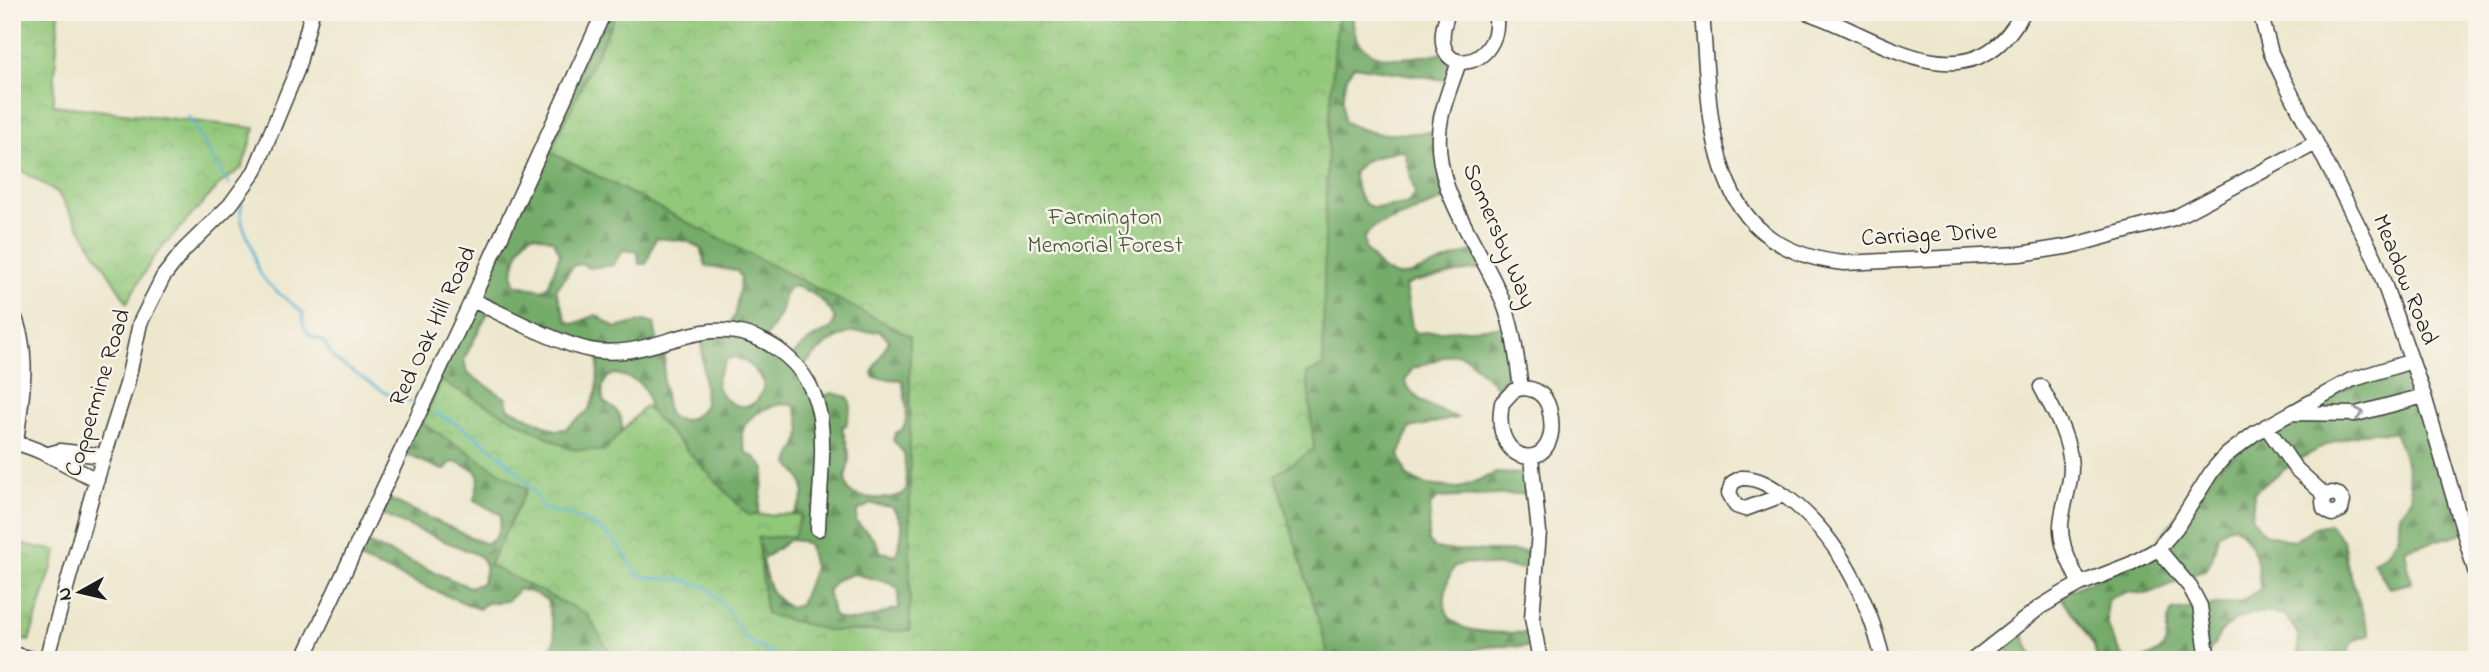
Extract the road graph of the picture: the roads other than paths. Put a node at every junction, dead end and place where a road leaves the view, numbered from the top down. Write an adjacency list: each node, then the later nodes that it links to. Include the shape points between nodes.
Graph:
1 (312, 12): 21 (street, Coppermine Road, via 297,69 255,171 163,277 140,323)
2 (604, 12): 11 (street, Red Oak Hill Road)
3 (1448, 12): 9 (street, via 1442,44)
4 (1495, 12): 9 (street, via 1486,52 1474,61)
5 (1702, 12): 10 (street, Carriage Drive, via 1714,145 1731,192 1761,230 1779,244 1821,261 2007,255 2071,246 2174,218)
6 (1806, 12): 7 (street, via 1920,60 1954,63 1970,60 2001,43)
7 (2024, 12)
8 (2260, 12): 10 (street, Meadow Road, via 2271,53)
9 (1459, 62): 15 (street, Somersby Way, via 1441,120 1441,158 1454,204 1512,326)
10 (2316, 143): 13 (street, Meadow Road, via 2375,258)
11 (472, 300): 26 (street, via 590,350 650,348 727,329 776,347 799,370 819,411); 33 (street, Red Oak Hill Road)
12 (12, 311): 19 (street, via 25,357)
13 (2413, 361): 16 (street, Meadow Road); 17 (street, via 2351,380)
14 (2041, 387): 29 (street, via 2060,422 2069,453 2069,486 2060,530)
15 (1521, 388): 22 (street, via 1502,403 1502,431 1508,448); 22 (street, via 1542,395 1550,418 1549,444)
16 (2424, 396): 17 (street, one-way to 16, via 2356,414); 28 (street, Meadow Road)
17 (2292, 413): 18 (street)
18 (2266, 426): 25 (street, via 2295,468); 27 (street, via 2218,464)
19 (14, 442): 20 (street)
20 (49, 454): 21 (street, via 60,451); 23 (street)
21 (104, 457): 23 (street, Coppermine Road)
22 (1531, 457): 34 (street, via 1539,532 1532,618)
23 (97, 480): 32 (street, Coppermine Road)
24 (1783, 495): 35 (street, via 1817,526 1849,571 1872,620)
25 (2326, 496)
26 (818, 528)
27 (2158, 549): 29 (street); 37 (street, via 2200,606)
28 (2477, 577)
29 (2080, 584): 36 (street, via 2039,608)
30 (12, 654): 31 (street)
31 (37, 660)
32 (46, 660)
33 (303, 660)
34 (1540, 660)
35 (1883, 660)
36 (1973, 660)
37 (2208, 660)

